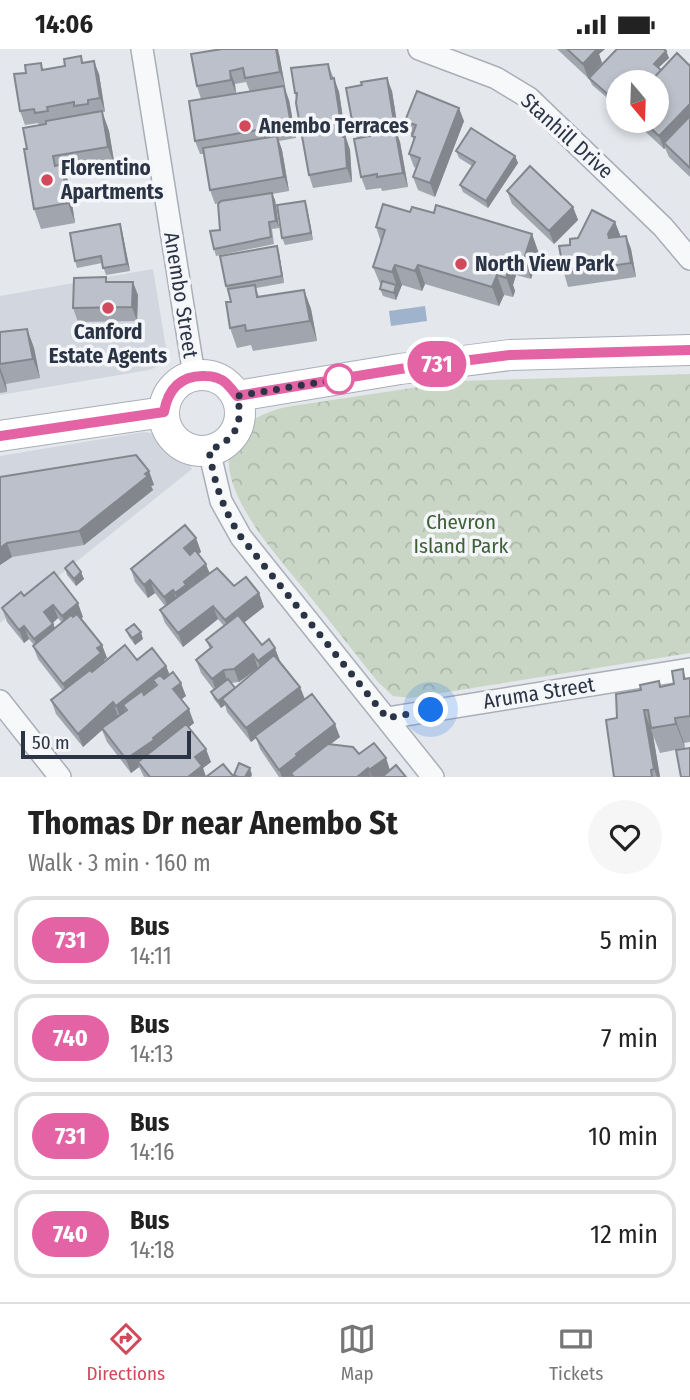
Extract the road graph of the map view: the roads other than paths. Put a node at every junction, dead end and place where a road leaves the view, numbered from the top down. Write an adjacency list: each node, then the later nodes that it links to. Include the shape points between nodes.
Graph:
1 (142, 49): 5 (street, Anembo Street)
2 (419, 49): 3 (street, Stanhill Drive, via 496,78 529,98 663,227)
3 (690, 259)
4 (690, 350): 6 (main road, via 510,355)
5 (194, 375): 6 (main road, via 213,376); 7 (main road, via 175,385)
6 (237, 396): 9 (main road, via 241,417 237,430 221,446)
7 (164, 412): 8 (main road); 9 (main road, via 169,431 182,446)
8 (1, 436)
9 (209, 450): 12 (street, via 221,501 237,530)
10 (690, 669): 12 (street, Aruma Street)
11 (0, 701): 13 (street)
12 (387, 718): 14 (street)
13 (53, 774)
14 (433, 777)

